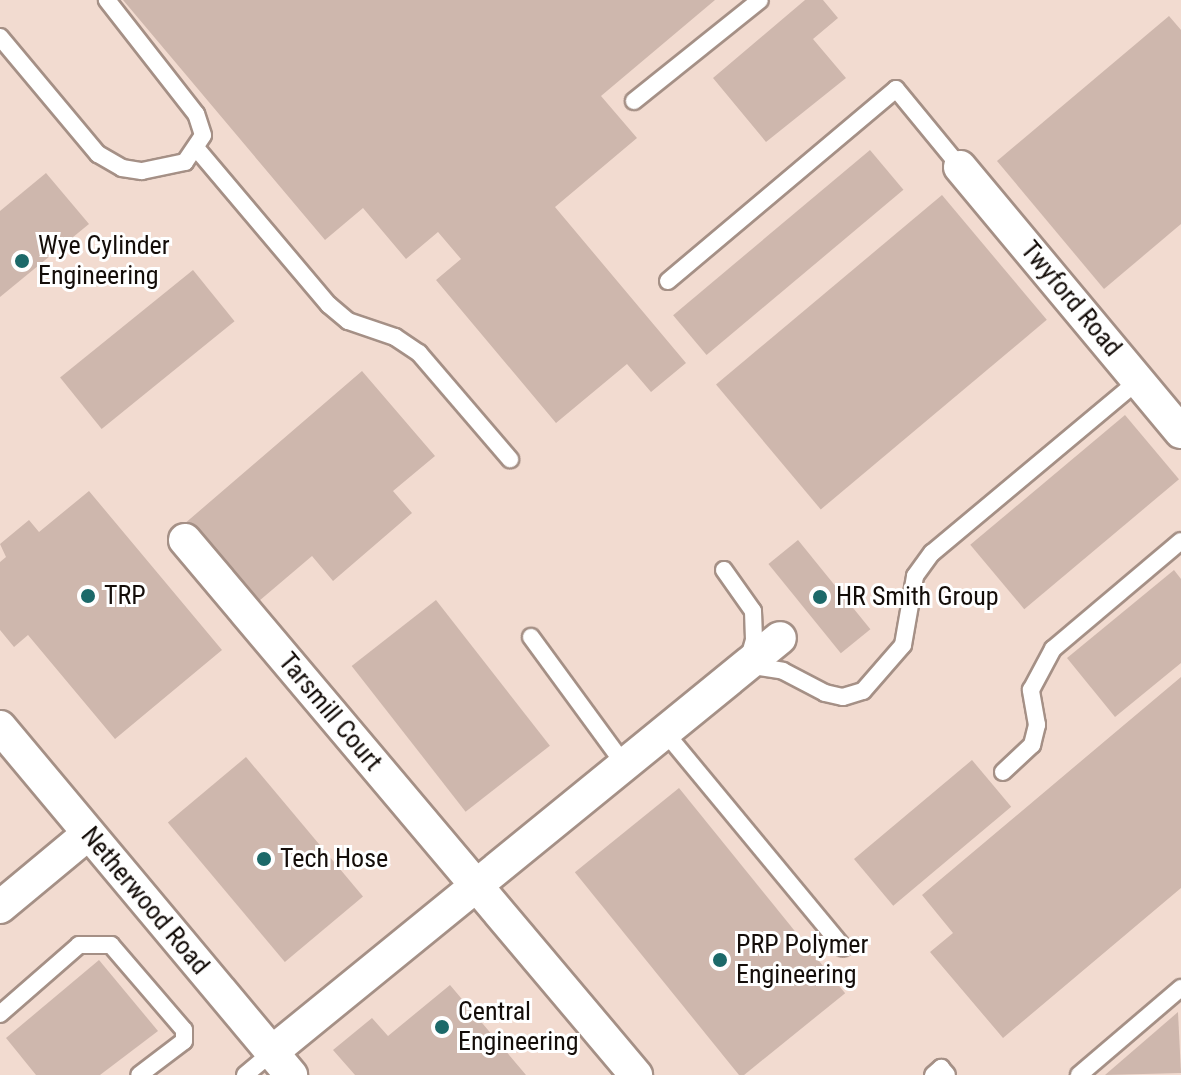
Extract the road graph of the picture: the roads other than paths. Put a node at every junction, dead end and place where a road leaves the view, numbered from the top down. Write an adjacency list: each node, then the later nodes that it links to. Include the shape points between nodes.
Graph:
1 (107, 0): 5 (lane, via 196,114 203,135)
2 (760, 0): 4 (lane)
3 (0, 37): 5 (lane, via 98,154 122,168 163,170 185,162)
4 (634, 101)
5 (197, 149): 10 (lane, via 329,305 348,321 395,337 419,353)
6 (960, 167): 7 (lane, via 896,89); 8 (street, Twyford Road)
7 (668, 281)
8 (1139, 380): 9 (street, Twyford Road); 16 (lane, via 932,553 915,576 903,645 863,691 843,697 825,693 783,671)
9 (1181, 432)
10 (510, 459)
11 (185, 540): 22 (street, Tarsmill Court)
12 (1181, 541): 20 (lane, via 1053,649 1031,690 1037,725 1032,745)
13 (724, 570): 16 (lane, via 753,611 754,640)
14 (531, 637): 19 (lane)
15 (780, 638): 16 (street)
16 (747, 665): 18 (street)
17 (0, 727): 21 (street, Netherwood Road)
18 (664, 731): 19 (street); 24 (lane)
19 (624, 764): 22 (street)
20 (1003, 772)
21 (88, 834): 23 (street); 28 (street, Netherwood Road)
22 (475, 884): 28 (street); 32 (street, Tarsmill Court)
23 (0, 907)
24 (843, 947)
25 (1181, 988): 35 (lane)
26 (0, 1014): 27 (lane, via 79,945 111,945 184,1030 184,1041)
27 (159, 1060): 29 (lane); 30 (lane)
28 (282, 1064): 31 (lane)
29 (139, 1075)
30 (171, 1075)
31 (245, 1075)
32 (636, 1075)
33 (933, 1075): 34 (lane, via 941,1068)
34 (947, 1075)
35 (1079, 1075)

